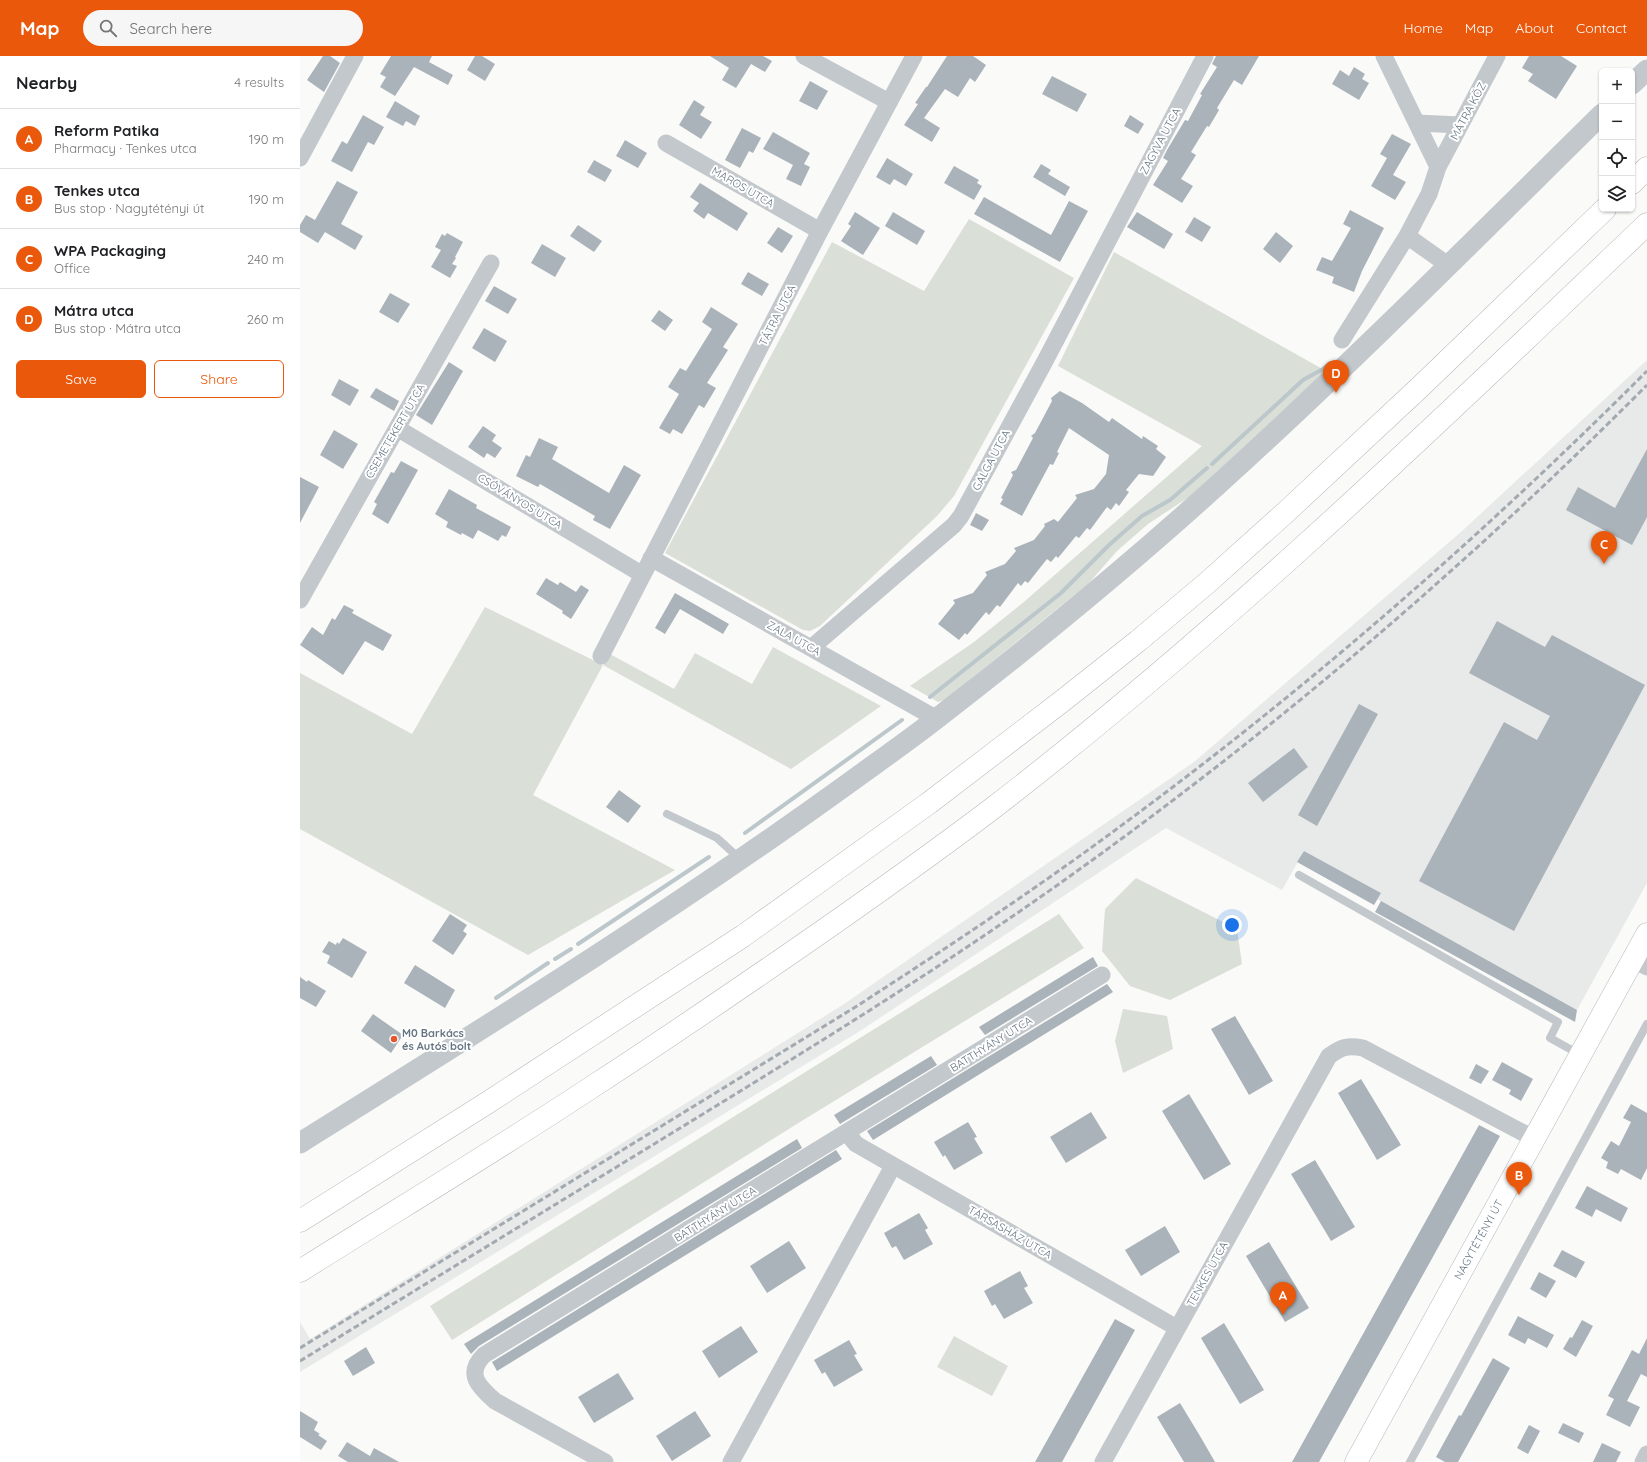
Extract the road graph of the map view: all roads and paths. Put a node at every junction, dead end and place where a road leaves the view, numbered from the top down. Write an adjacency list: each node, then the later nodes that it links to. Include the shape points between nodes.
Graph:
1 (356, 56): 14 (street)
2 (804, 56): 9 (street)
3 (914, 56): 9 (street, TÁTRA UTCA)
4 (1205, 56): 20 (street, ZAGYVA UTCA)
5 (1384, 56): 11 (street)
6 (1497, 56): 12 (street, MÁTRA KÖZ)
7 (1647, 70): 8 (street)
8 (1635, 81)
9 (889, 102): 21 (street, TÁTRA UTCA)
10 (1599, 117): 24 (street)
11 (1417, 123): 12 (street); 15 (street)
12 (1460, 125): 15 (street, MÁTRA KÖZ)
13 (666, 143): 21 (street, MAROS UTCA)
14 (300, 158)
15 (1438, 167): 22 (street, MÁTRA KÖZ, via 1429,194)
16 (1647, 168): 17 (main road)
17 (1635, 180)
18 (1602, 212): 45 (main road, via 1286,512 1207,583 1056,706 929,802 743,936)
19 (1647, 224): 46 (main road, via 1382,475 1249,596 1162,671 994,807 846,915 596,1085)
20 (1115, 227): 30 (street, GALGA UTCA, via 962,516)
21 (820, 231): 27 (street, TÁTRA UTCA)
22 (1407, 236): 24 (street); 25 (street, MÁTRA KÖZ)
23 (491, 263): 26 (street, CSEMETEKERT UTCA)
24 (1448, 265): 32 (street, via 1326,384 1217,485 1120,571)
25 (1342, 340)
26 (397, 428): 28 (street, CSÓVÁNYOS UTCA); 29 (street, CSEMETEKERT UTCA)
27 (651, 558): 28 (street, TÁTRA UTCA); 30 (street, ZALA UTCA)
28 (643, 575): 31 (street)
29 (300, 600)
30 (811, 648): 32 (street, ZALA UTCA)
31 (601, 656)
32 (937, 719): 34 (street)
33 (667, 814): 34 (lane, via 717,838)
34 (740, 860): 43 (street, via 602,953)
35 (1299, 875): 40 (lane, via 1558,1022 1550,1038)
36 (1647, 934): 37 (main road, NAGYTÉTÉNYI ÚT)
37 (1640, 964): 40 (main road, NAGYTÉTÉNYI ÚT)
38 (1102, 975): 41 (street, BATTHYÁNY UTCA)
39 (1647, 1024): 53 (lane)
40 (1579, 1054): 42 (main road, NAGYTÉTÉNYI ÚT)
41 (848, 1133): 44 (street, TÁRSASHÁZ UTCA, via 856,1144); 49 (street, BATTHYÁNY UTCA, via 491,1351 477,1362 474,1374 480,1388 495,1401)
42 (1533, 1138): 47 (street, TENKES UTCA, via 1363,1048 1350,1046 1339,1049 1329,1056 1322,1067); 52 (main road, NAGYTÉTÉNYI ÚT)
43 (300, 1143)
44 (893, 1166): 47 (street, TÁRSASHÁZ UTCA); 50 (street)
45 (300, 1221)
46 (300, 1271)
47 (1177, 1328): 51 (street, TENKES UTCA)
48 (1647, 1454): 54 (street)
49 (605, 1462)
50 (731, 1462)
51 (1103, 1462)
52 (1356, 1462)
53 (1410, 1462)
54 (1643, 1462)

